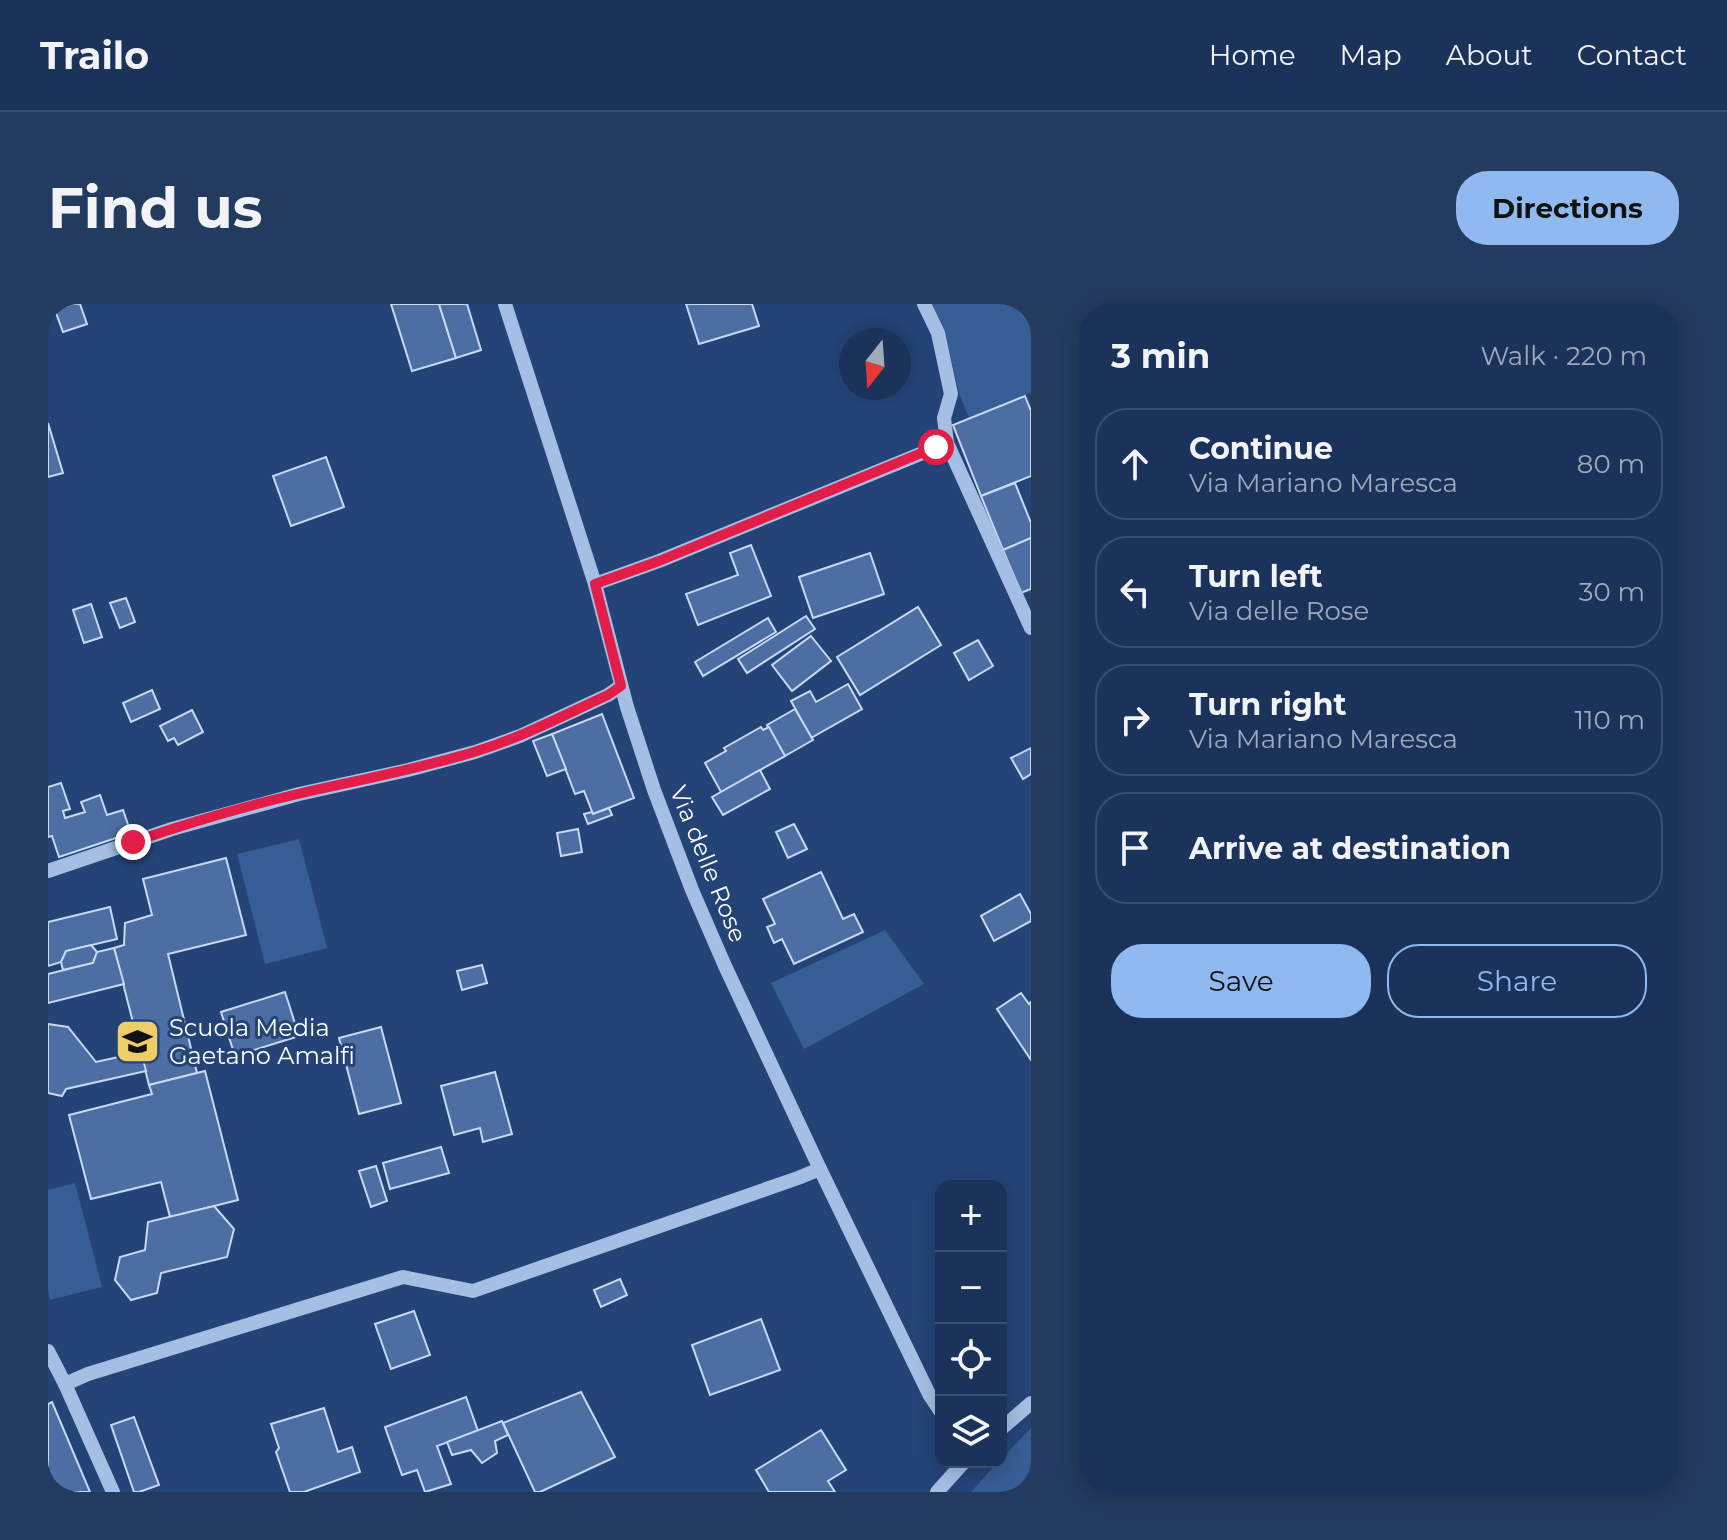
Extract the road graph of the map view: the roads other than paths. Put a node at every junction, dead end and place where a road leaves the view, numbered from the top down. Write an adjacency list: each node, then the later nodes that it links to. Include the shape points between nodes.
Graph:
1 (505, 304): 4 (street, Via delle Rose)
2 (924, 304): 3 (street, via 938,333 951,394 944,418)
3 (947, 443): 4 (street); 5 (street)
4 (595, 584): 6 (street, Via delle Rose)
5 (1031, 628)
6 (621, 686): 7 (street, via 475,752 172,829); 8 (street, Via delle Rose, via 692,890)
7 (48, 871)
8 (820, 1169): 10 (street, via 473,1291 403,1277); 11 (street, Via delle Rose)
9 (48, 1351): 10 (street)
10 (65, 1384): 15 (street)
11 (935, 1403)
12 (1031, 1403): 13 (street)
13 (1007, 1424)
14 (959, 1468): 16 (street)
15 (113, 1492)
16 (937, 1492)

